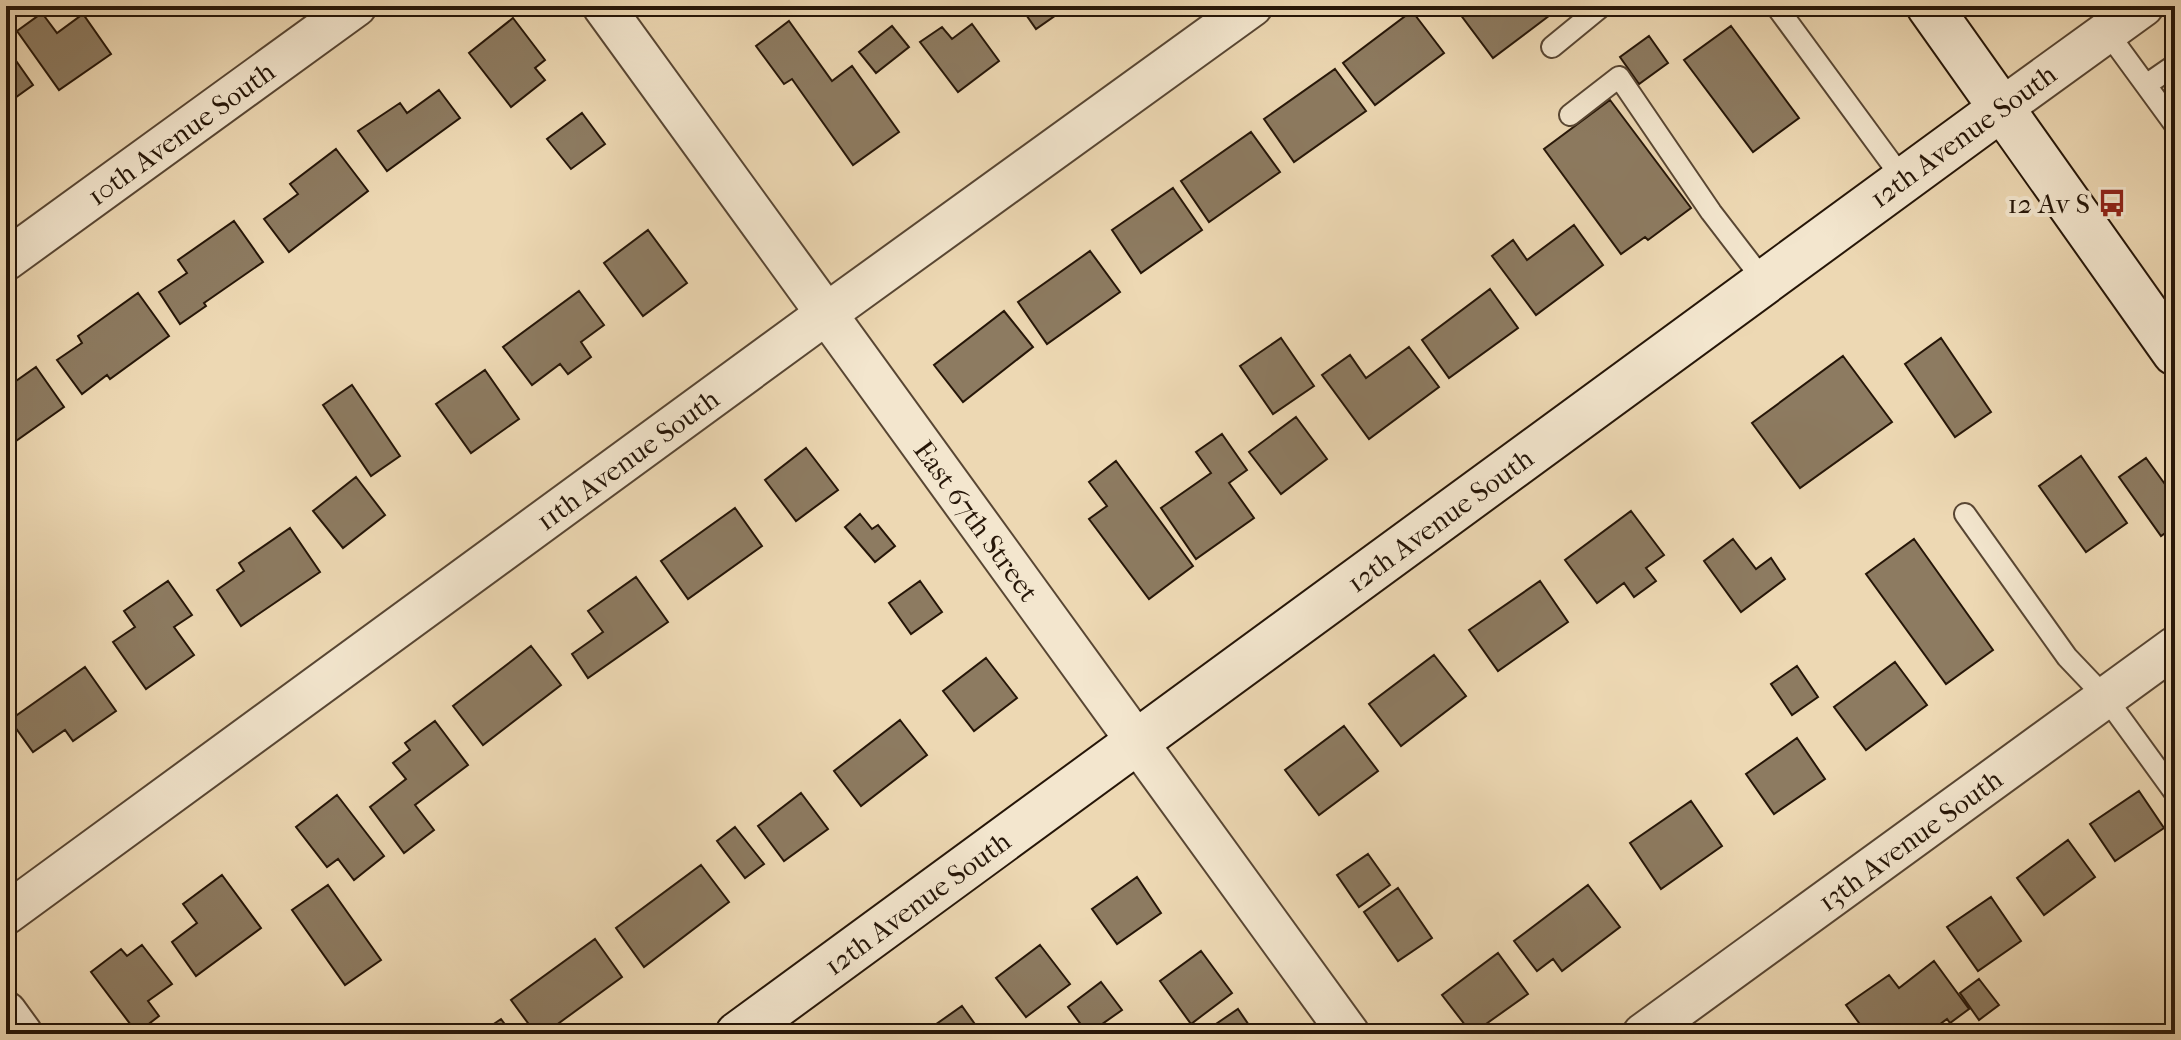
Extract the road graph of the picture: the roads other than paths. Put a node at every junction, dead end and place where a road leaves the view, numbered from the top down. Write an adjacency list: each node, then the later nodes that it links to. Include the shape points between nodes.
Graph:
1 (356, 6): 15 (street, 10th Avenue South)
2 (603, 6): 17 (street, East 67th Street)
3 (1252, 6): 17 (street, 11th Avenue South)
4 (1602, 6): 8 (lane)
5 (1776, 6): 14 (lane)
6 (1929, 6): 11 (street)
7 (2122, 16): 10 (lane); 11 (street, 12th Avenue South)
8 (1552, 47)
9 (2175, 65): 10 (lane)
10 (2146, 85): 13 (lane)
11 (2002, 108): 14 (street, 12th Avenue South); 18 (street)
12 (1570, 115): 16 (lane, via 1619,77)
13 (2175, 125)
14 (1903, 179): 16 (street, 12th Avenue South)
15 (6, 260)
16 (1764, 281): 22 (street, 12th Avenue South)
17 (826, 314): 22 (street, East 67th Street); 24 (street, 11th Avenue South)
18 (2163, 328)
19 (1965, 514): 21 (lane, via 2067,657)
20 (2175, 647): 21 (street, 13th Avenue South)
21 (2106, 698): 23 (lane); 29 (street, 13th Avenue South)
22 (1137, 742): 27 (street, 12th Avenue South); 28 (street, East 67th Street)
23 (2175, 793)
24 (6, 914)
25 (6, 1012): 26 (street)
26 (22, 1034)
27 (738, 1034)
28 (1349, 1034)
29 (1643, 1034)

